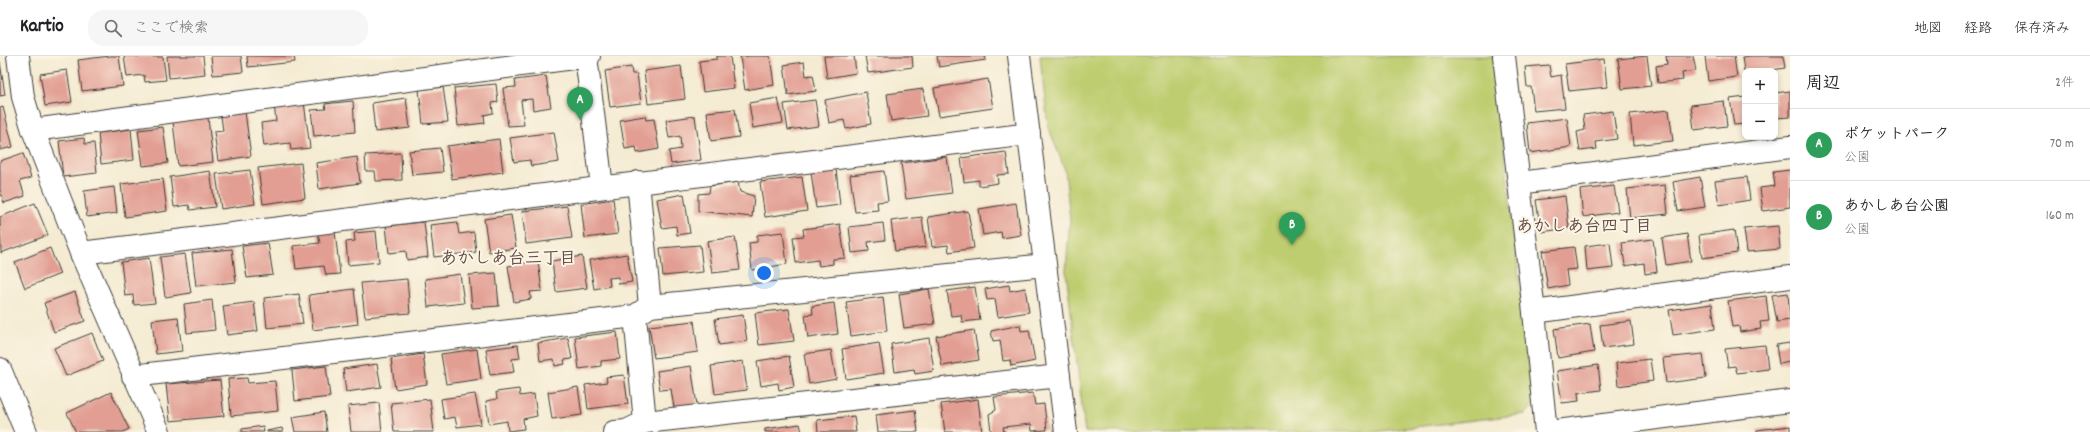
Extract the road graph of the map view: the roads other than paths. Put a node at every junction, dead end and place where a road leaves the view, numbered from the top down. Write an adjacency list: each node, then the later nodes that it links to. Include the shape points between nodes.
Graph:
1 (18, 56): 5 (street, via 24,97)
2 (1019, 56): 6 (street)
3 (1504, 56): 9 (street)
4 (578, 57): 5 (street); 10 (street)
5 (33, 130): 11 (street)
6 (1029, 134): 8 (street); 12 (street)
7 (1790, 146): 9 (street)
8 (638, 182): 10 (street); 14 (street)
9 (1519, 183): 15 (street)
10 (602, 188): 11 (street)
11 (81, 253): 17 (street)
12 (1045, 265): 14 (street); 18 (street)
13 (1790, 277): 15 (street)
14 (643, 311): 17 (street); 20 (street)
15 (1534, 312): 24 (street)
16 (0, 369): 21 (street)
17 (133, 376): 22 (street)
18 (1059, 376): 20 (street); 23 (street)
19 (1790, 401): 24 (street)
20 (628, 429)
21 (26, 432)
22 (159, 432)
23 (1066, 432)
24 (1548, 432)

